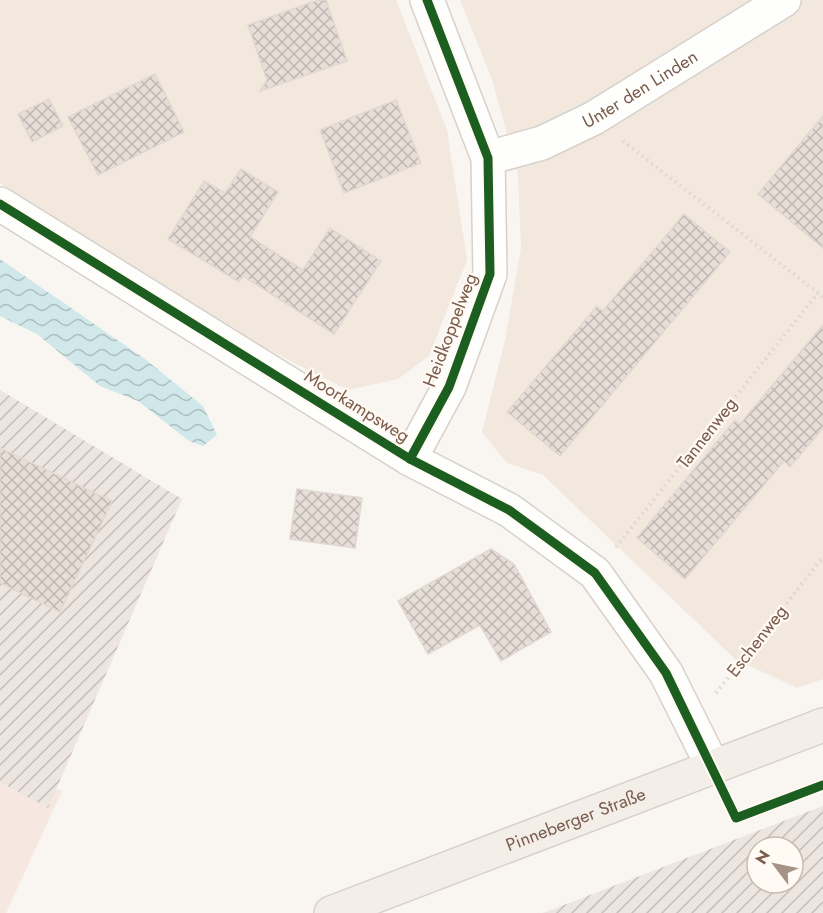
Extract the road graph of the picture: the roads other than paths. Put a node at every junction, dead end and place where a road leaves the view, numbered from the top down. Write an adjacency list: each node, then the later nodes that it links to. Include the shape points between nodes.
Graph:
1 (427, 0): 3 (street, Heidkoppelweg)
2 (784, 0): 3 (street, Unter den Linden, via 594,118 542,143)
3 (488, 158): 5 (street, Heidkoppelweg, via 490,274 449,387)
4 (0, 204): 5 (street, Moorkampsweg)
5 (410, 459): 7 (street, Moorkampsweg, via 509,510 596,573 666,673)
6 (823, 725): 7 (main road, Pinneberger Straße)
7 (712, 767): 8 (main road, Pinneberger Straße)
8 (331, 913)

